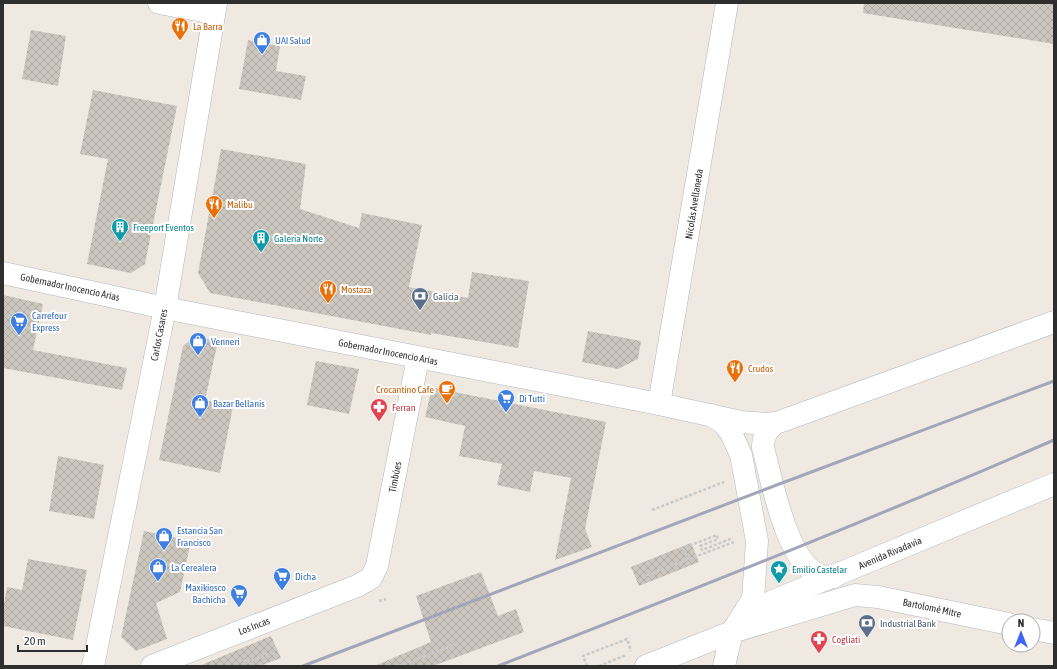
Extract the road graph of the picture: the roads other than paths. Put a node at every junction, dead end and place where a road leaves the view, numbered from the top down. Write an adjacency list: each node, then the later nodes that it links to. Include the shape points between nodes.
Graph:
1 (159, 3): 3 (street)
2 (727, 3): 8 (street, Nicolás Avellaneda)
3 (215, 8): 5 (street, Carlos Casares)
4 (3, 273): 5 (street, Gobernador Inocencio Arias)
5 (165, 308): 7 (street, Gobernador Inocencio Arias); 20 (street, Carlos Casares)
6 (1054, 322): 10 (street)
7 (418, 358): 8 (street, Gobernador Inocencio Arias); 13 (street, Timbúes, via 377,566 371,578)
8 (659, 404): 9 (street, Gobernador Inocencio Arias)
9 (711, 415): 10 (street, Gobernador Inocencio Arias, via 742,422); 17 (street, via 731,433 741,455 757,541 753,599)
10 (774, 424): 12 (street, via 763,438 763,448 785,527 800,558 819,575)
11 (1054, 484): 12 (street, Avenida Rivadavia)
12 (834, 577): 17 (street, Avenida Rivadavia, via 771,602)
13 (357, 586): 21 (street, Los Incas)
14 (855, 595): 15 (street, Bartolomé Mitre, via 878,597); 17 (street, Avenida Rivadavia)
15 (1001, 622)
16 (1041, 631): 18 (street)
17 (732, 632): 19 (street, Avenida Rivadavia); 22 (street)
18 (1054, 633)
19 (639, 659)
20 (92, 666)
21 (152, 666)
22 (724, 666)

